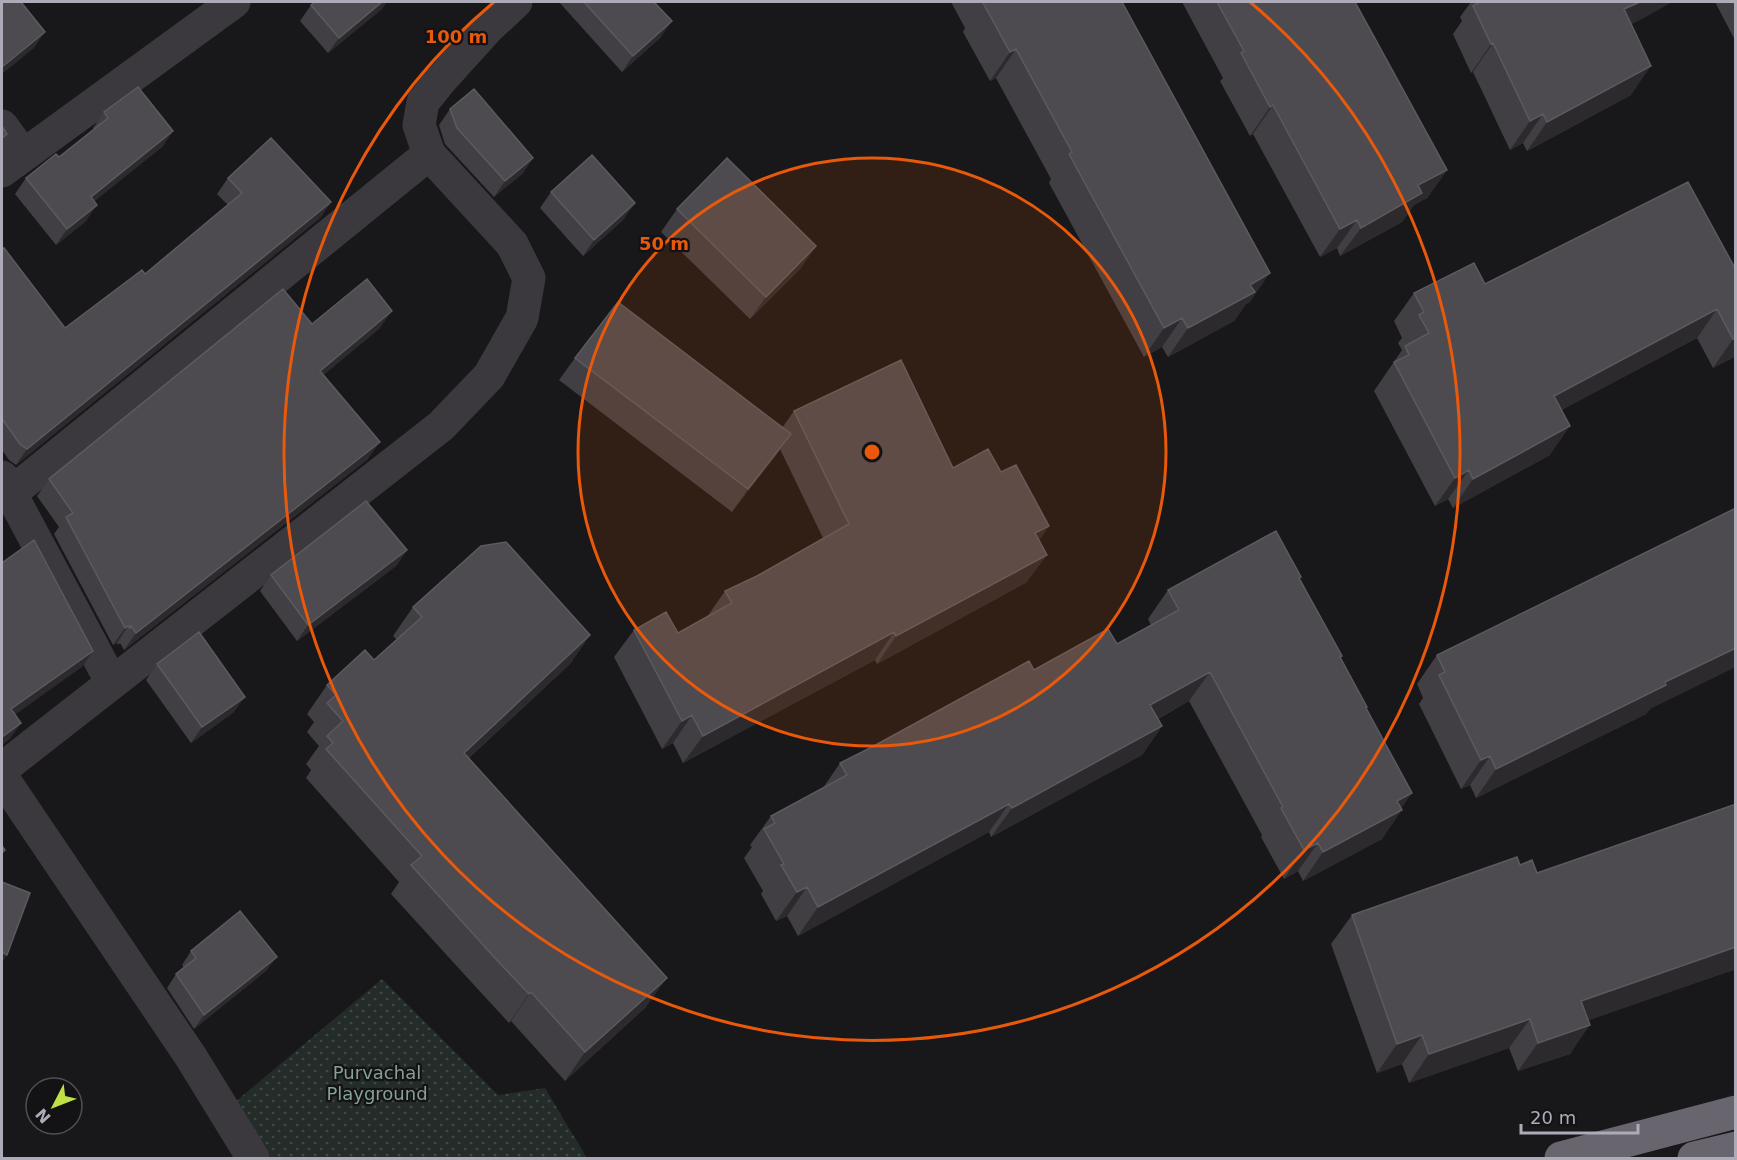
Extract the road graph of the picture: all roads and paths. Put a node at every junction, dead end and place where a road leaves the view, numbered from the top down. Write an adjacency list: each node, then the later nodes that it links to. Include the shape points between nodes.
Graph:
1 (234, 2): 5 (street)
2 (516, 2): 4 (street, via 423,102 419,125)
3 (2, 126): 5 (street)
4 (429, 154): 6 (street); 7 (street, via 512,244 529,278 522,318 489,376 441,426)
5 (12, 163)
6 (6, 485): 7 (street)
7 (112, 683): 8 (street)
8 (2, 769)
9 (2, 777): 12 (street, via 191,1057)
10 (1736, 1112): 13 (highway)
11 (1736, 1148): 14 (highway)
12 (253, 1158)
13 (1561, 1158)
14 (1694, 1158)

